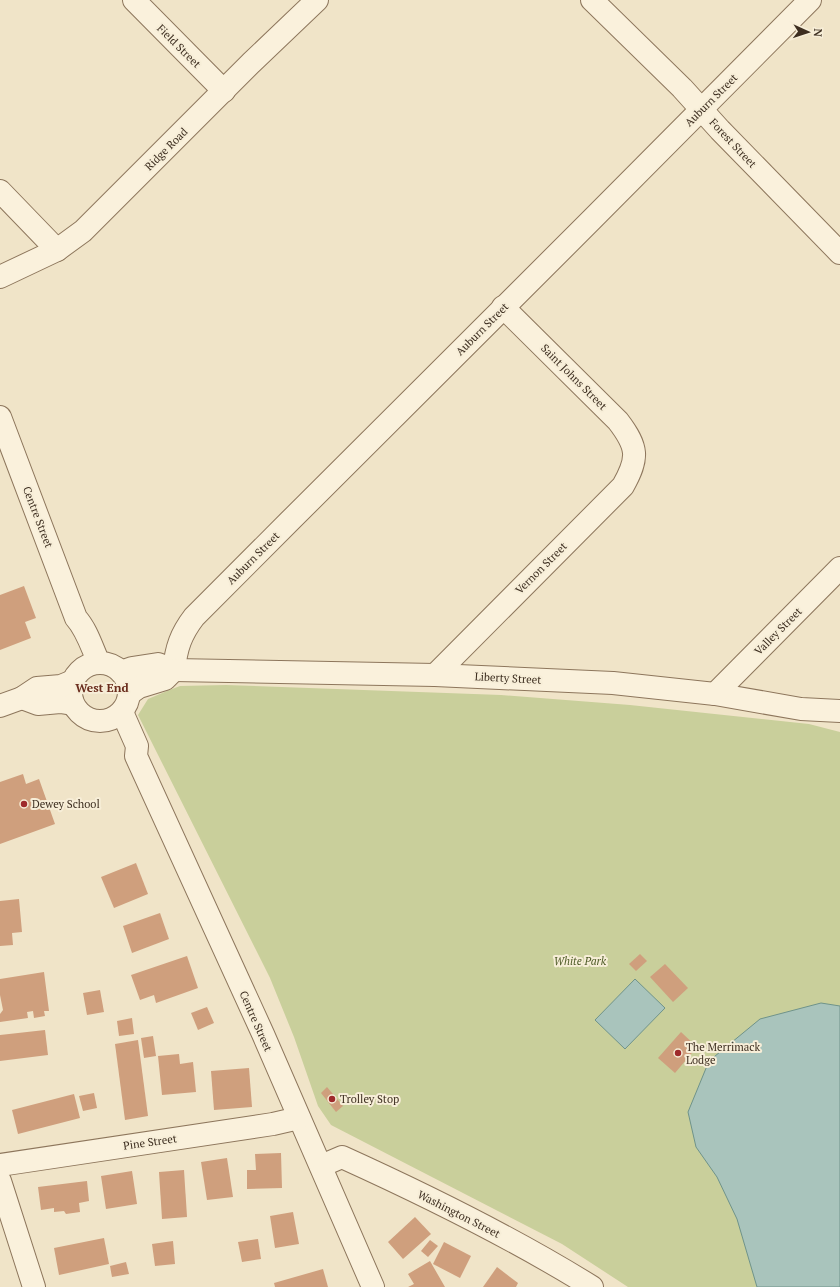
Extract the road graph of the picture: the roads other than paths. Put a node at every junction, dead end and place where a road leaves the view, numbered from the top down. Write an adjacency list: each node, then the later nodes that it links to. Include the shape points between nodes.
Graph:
1 (134, 0): 5 (street, Field Street)
2 (317, 0): 5 (street, Ridge Road)
3 (592, 0): 6 (street, Forest Street)
4 (810, 0): 6 (street, Auburn Street)
5 (224, 91): 8 (street, Ridge Road, via 83,232)
6 (702, 110): 9 (street, Forest Street); 11 (street, Auburn Street)
7 (0, 191): 8 (street)
8 (57, 250): 10 (street, Ridge Road)
9 (840, 253)
10 (0, 277)
11 (503, 307): 13 (street, Saint Johns Street, via 618,421 628,434); 15 (street, Auburn Street, via 194,617 181,637)
12 (0, 417): 16 (street, Centre Street, via 76,618 84,626 92,649)
13 (635, 454): 18 (street, Vernon Street, via 623,486)
14 (840, 568): 19 (street, Valley Street)
15 (174, 670): 17 (street, Liberty Street, via 158,664); 18 (street, Liberty Street); 21 (street, via 165,679 139,687)
16 (85, 671): 17 (street, via 107,664); 20 (street, via 61,686 37,688); 22 (street, via 71,688)
17 (121, 672): 21 (street, via 128,686)
18 (435, 675): 19 (street, Liberty Street, via 613,684)
19 (715, 694): 24 (street, Liberty Street, via 801,709)
20 (22, 698): 22 (street, via 38,704); 23 (street)
21 (126, 703): 25 (street, via 116,717); 26 (street, Centre Street, via 137,746)
22 (73, 704): 25 (street, via 84,717)
23 (0, 706)
24 (840, 711)
25 (100, 722): 26 (street, Centre Street, via 110,726 128,754)
26 (136, 756): 27 (street, Centre Street)
27 (299, 1118): 28 (street, Pine Street, via 274,1124); 29 (street, Centre Street)
28 (0, 1165)
29 (321, 1166): 32 (street, Centre Street); 33 (street, Washington Street, via 342,1157 477,1222 552,1262)
30 (0, 1181): 31 (street)
31 (34, 1287)
32 (373, 1287)
33 (592, 1287)

